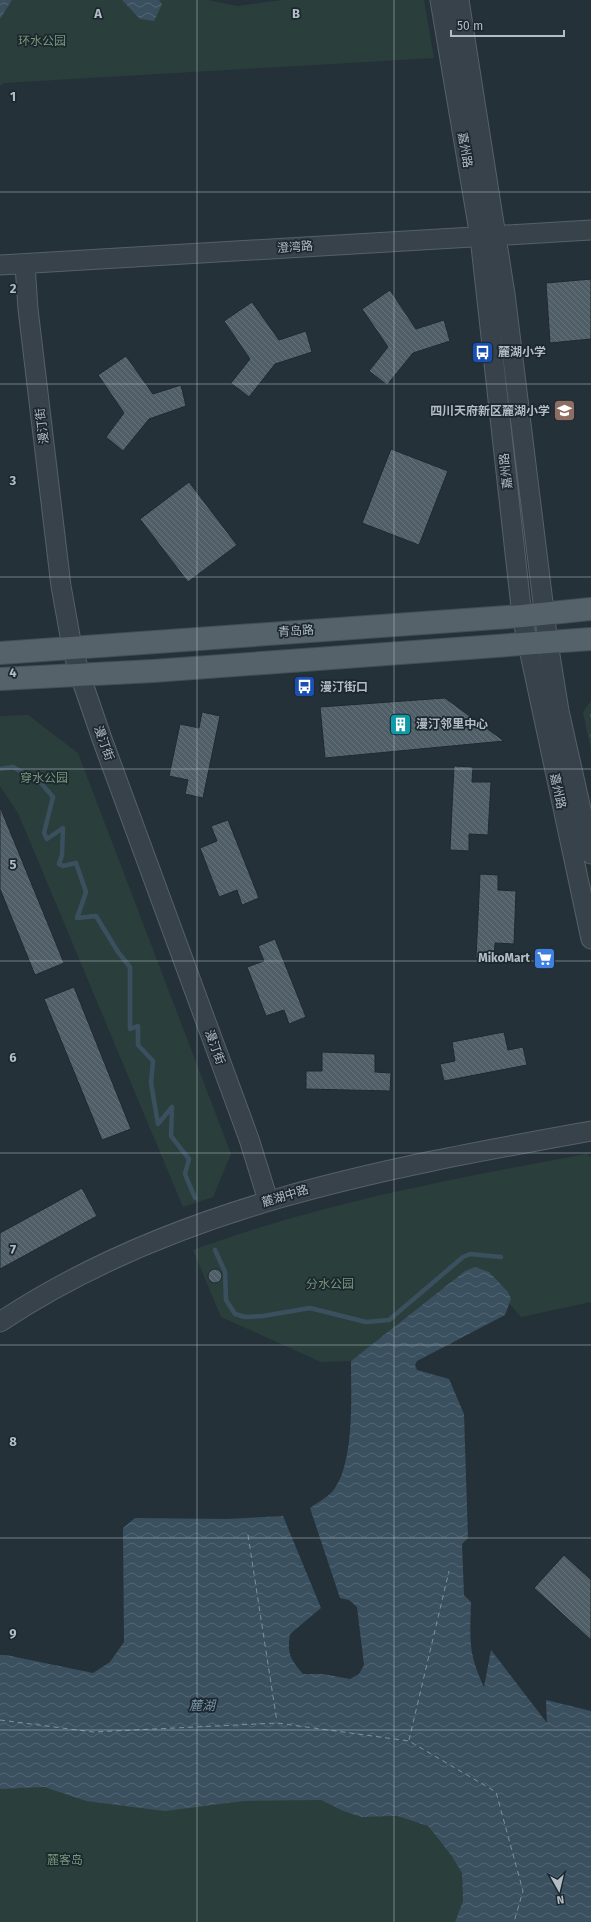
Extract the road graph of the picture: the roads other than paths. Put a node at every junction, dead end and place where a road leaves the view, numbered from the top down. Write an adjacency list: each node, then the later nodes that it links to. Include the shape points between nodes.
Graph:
1 (440, 0): 4 (street, 嘉州路)
2 (459, 0): 4 (street, 嘉州路)
3 (591, 230): 4 (street, 澄湾路)
4 (489, 237): 5 (street, 澄湾路); 8 (street, 嘉州路); 9 (street, 嘉州路)
5 (25, 265): 6 (street, 澄湾路); 12 (street, 漫汀街, via 60,578)
6 (0, 266)
7 (591, 609): 8 (main road, 青岛路)
8 (544, 614): 9 (main road, 青岛路); 11 (street, 嘉州路)
9 (522, 616): 11 (street, 嘉州路); 12 (main road, 青岛路)
10 (591, 639): 11 (main road)
11 (537, 643): 14 (main road); 16 (street, 嘉州路, via 559,711); 17 (street, 嘉州路)
12 (72, 647): 13 (main road, 青岛路); 14 (street, 漫汀街)
13 (0, 652)
14 (80, 675): 15 (main road); 19 (street, 漫汀街, via 249,1139)
15 (0, 679)
16 (591, 854)
17 (591, 939)
18 (591, 1131): 19 (street, 麓湖中路, via 405,1166)
19 (268, 1200): 20 (street, 麓湖中路, via 164,1236 96,1266 30,1302)
20 (0, 1322)

